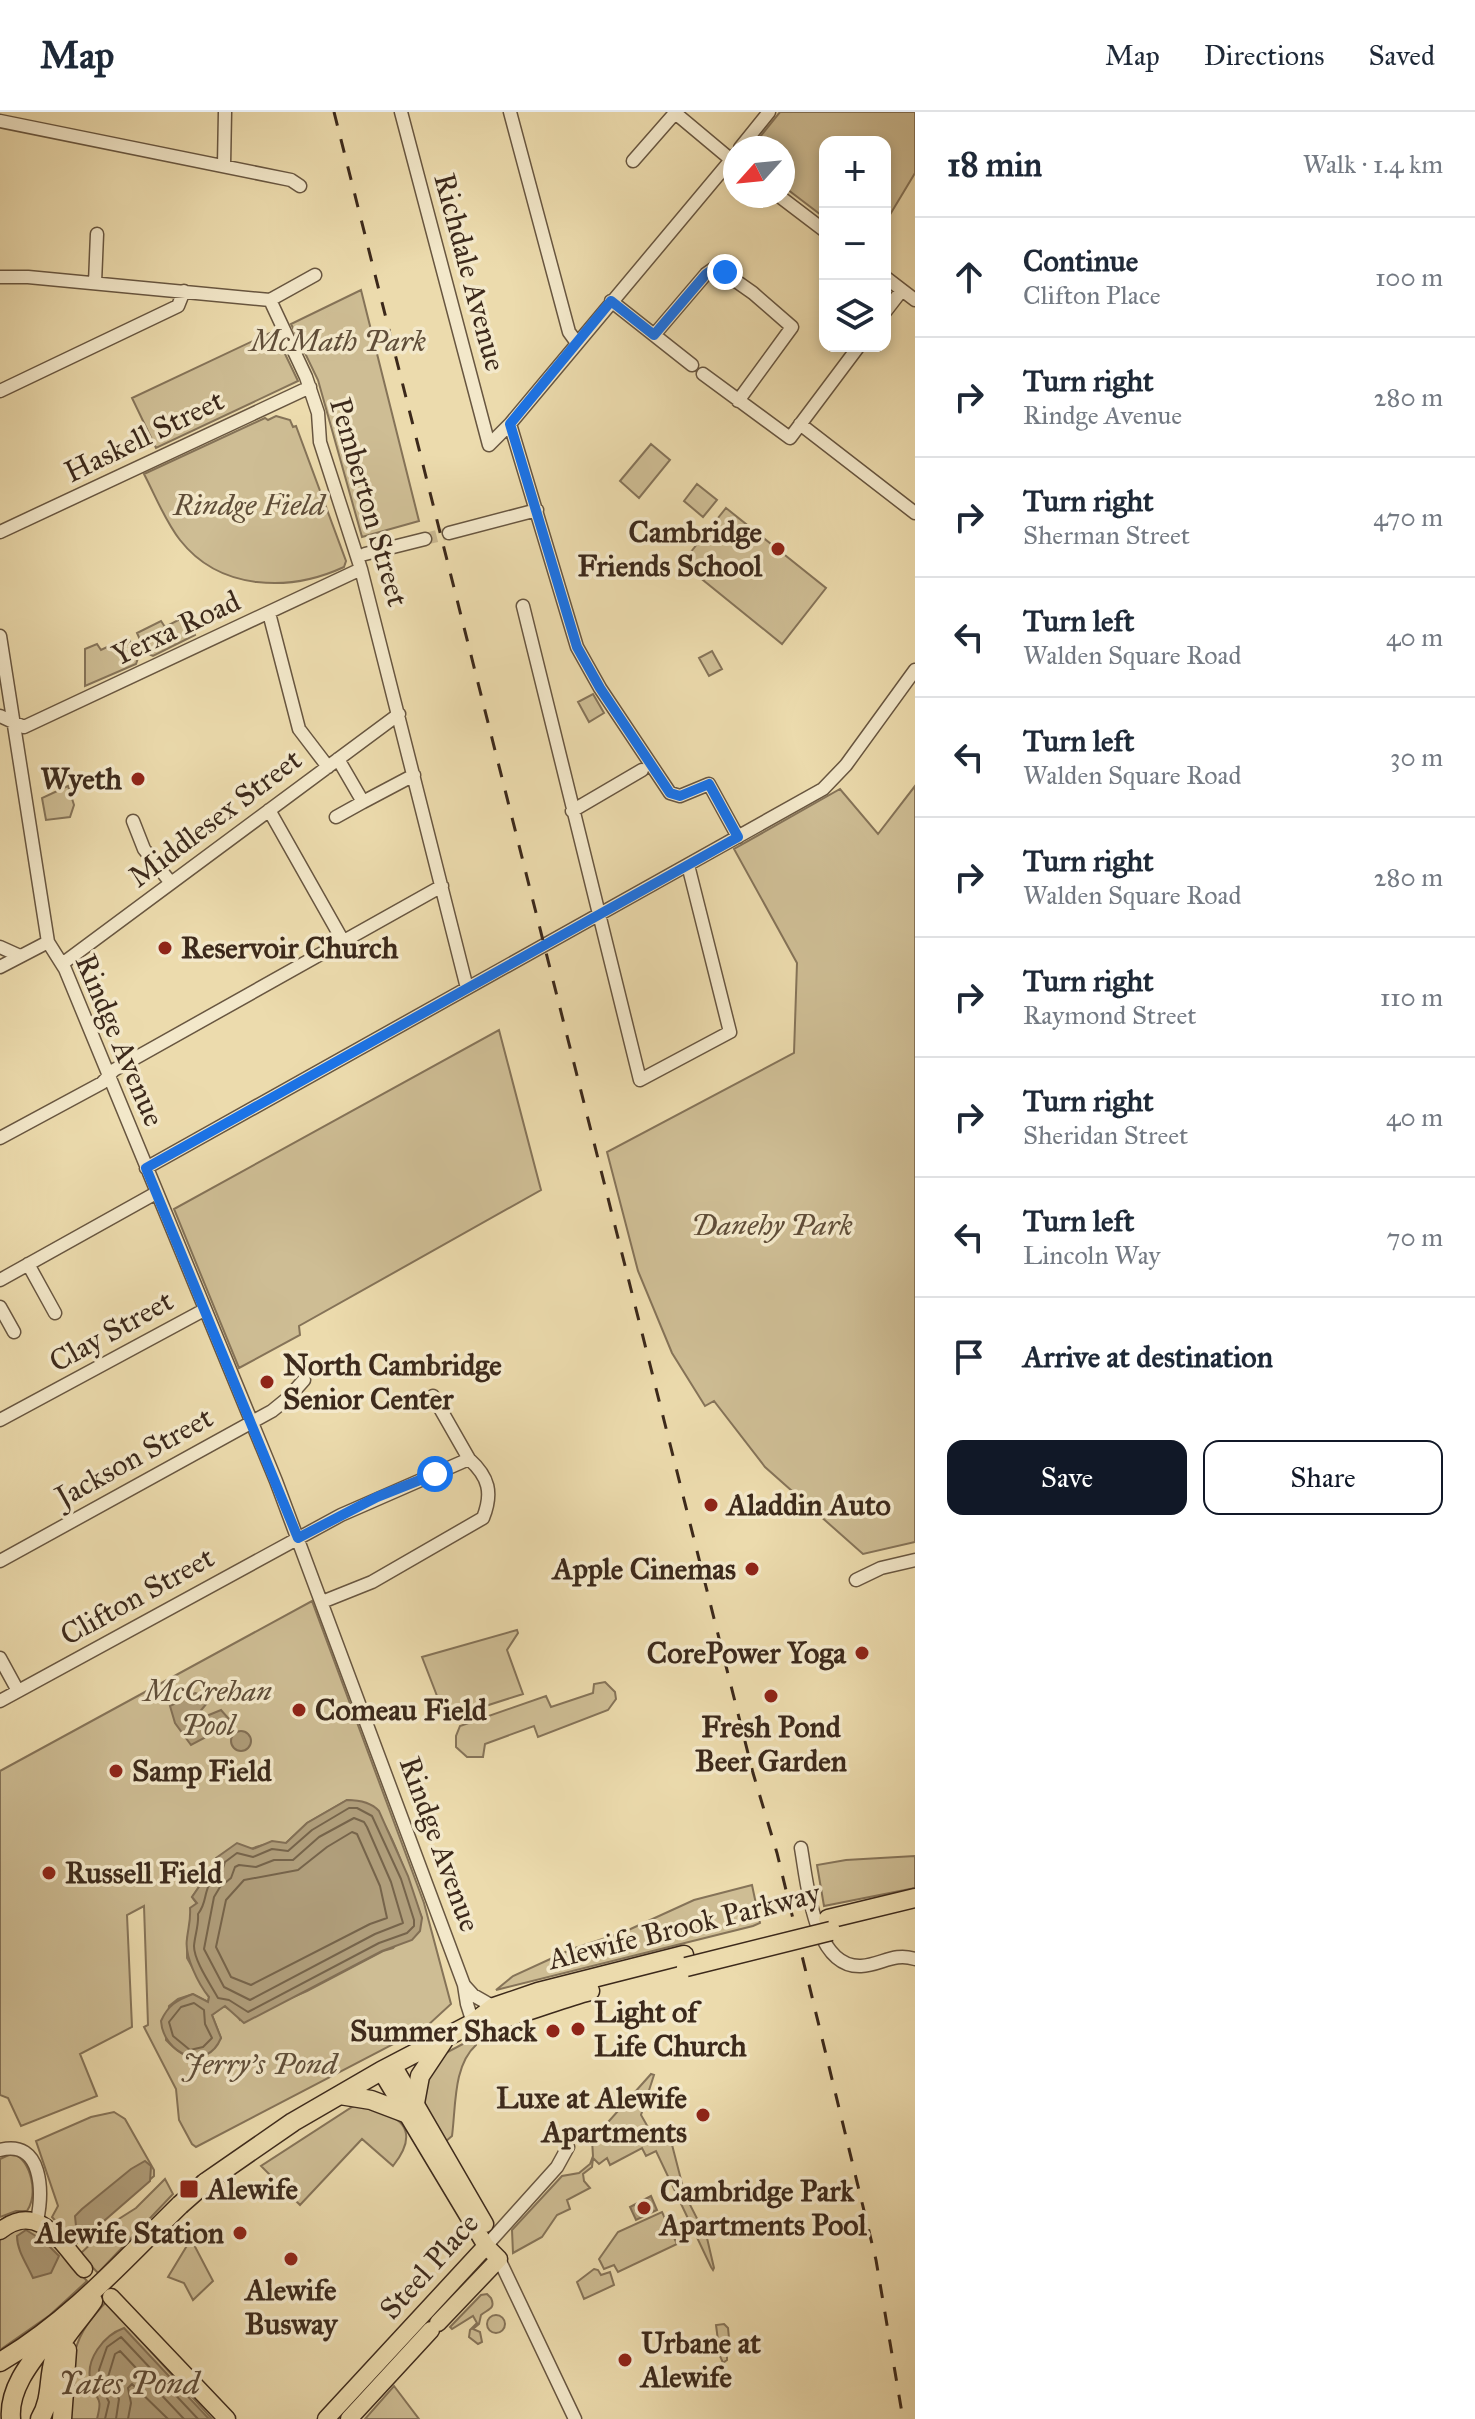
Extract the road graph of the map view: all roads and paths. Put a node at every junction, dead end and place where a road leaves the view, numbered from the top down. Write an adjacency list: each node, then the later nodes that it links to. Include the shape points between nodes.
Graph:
1 (225, 112): 10 (street)
2 (401, 112): 34 (street, Richdale Avenue, via 489,445)
3 (510, 112): 27 (street, via 569,332)
4 (674, 112): 8 (street); 9 (street)
5 (769, 112): 7 (street)
6 (0, 121): 10 (street)
7 (750, 136)
8 (723, 150)
9 (633, 161)
10 (224, 165): 12 (street)
11 (723, 172): 24 (street)
12 (300, 186)
13 (795, 208): 14 (street)
14 (819, 226)
15 (97, 234): 19 (street)
16 (315, 275): 22 (street)
17 (0, 277): 19 (street)
18 (889, 280): 20 (street)
19 (95, 283): 21 (street)
20 (902, 290): 23 (street); 25 (street)
21 (184, 291): 22 (street); 32 (street, via 178,306)
22 (270, 300): 31 (street, Pemberton Street)
23 (915, 300)
24 (611, 301): 26 (street); 27 (street)
25 (891, 304)
26 (654, 335): 29 (street); 33 (street, via 716,267 791,324)
27 (577, 343): 34 (street)
28 (854, 352): 35 (street)
29 (692, 365)
30 (703, 374): 33 (street)
31 (310, 387): 38 (street, Haskell Street); 42 (street, Pemberton Street, via 324,458)
32 (0, 391)
33 (738, 401): 35 (street, via 790,438)
34 (510, 424): 36 (street)
35 (800, 424): 37 (street)
36 (537, 510): 39 (street); 57 (street, via 577,647 592,676 670,793 680,796 709,784)
37 (915, 513)
38 (0, 532)
39 (449, 533)
40 (425, 539): 41 (street)
41 (365, 554)
42 (361, 569): 44 (street, Yerxa Road); 47 (street, Pemberton Street)
43 (523, 606): 54 (street)
44 (269, 613): 48 (street, Yerxa Road, via 24,727); 49 (street, via 299,729)
45 (0, 636): 48 (street, Rindge Avenue)
46 (915, 670): 57 (street, via 833,781)
47 (399, 714): 49 (street, Middlesex Street); 51 (street, Pemberton Street)
48 (6, 719): 63 (street, Rindge Avenue)
49 (333, 763): 52 (street); 53 (street, Middlesex Street)
50 (642, 770): 54 (street)
51 (414, 775): 52 (street); 60 (street, Pemberton Street)
52 (363, 802): 55 (street)
53 (269, 810): 59 (street, Middlesex Street); 62 (street)
54 (572, 811): 61 (street)
55 (336, 817)
56 (133, 821): 59 (street, via 144,849)
57 (738, 837): 58 (street)
58 (688, 865): 61 (street); 61 (street, via 730,1032 640,1080)
59 (171, 883): 66 (street, Middlesex Street)
60 (442, 886): 62 (street); 68 (street, Pemberton Street)
61 (599, 913): 68 (street)
62 (343, 941): 69 (street)
63 (48, 942): 65 (street); 66 (street, Rindge Avenue)
64 (0, 947): 65 (street)
65 (20, 956): 67 (street)
66 (62, 964): 69 (street, Rindge Avenue)
67 (0, 967)
68 (467, 988): 71 (street)
69 (109, 1076): 70 (street); 71 (street, Rindge Avenue)
70 (0, 1138)
71 (146, 1168): 72 (street, Rindge Avenue)
72 (156, 1193): 73 (street); 76 (street, Rindge Avenue)
73 (28, 1264): 74 (street); 77 (street)
74 (0, 1280)
75 (0, 1307): 78 (street)
76 (204, 1310): 81 (street, Clay Street); 82 (street, Rindge Avenue)
77 (55, 1313)
78 (14, 1332)
79 (304, 1380): 82 (street, Jackson Street, via 284,1402)
80 (433, 1396): 83 (street)
81 (0, 1420)
82 (252, 1422): 84 (street, Rindge Avenue); 86 (street, Jackson Street)
83 (469, 1459): 84 (street, Clifton Street, via 377,1497); 88 (street, via 489,1489 483,1518 372,1582)
84 (298, 1538): 88 (street, Rindge Avenue); 90 (street, Clifton Street)
85 (915, 1560): 87 (street)
86 (0, 1561)
87 (856, 1580)
88 (322, 1602): 98 (street, Rindge Avenue)
89 (0, 1658): 90 (street)
90 (18, 1691): 91 (street, Clifton Street)
91 (0, 1701)
92 (801, 1848): 96 (street, via 816,1923 834,1956 861,1966 893,1956)
93 (915, 1898): 95 (highway, Alewife Brook Parkway)
94 (915, 1911): 95 (highway, Alewife Brook Parkway)
95 (830, 1925): 97 (highway, Alewife Brook Parkway, bridge)
96 (915, 1959)
97 (685, 1961): 99 (highway, Alewife Brook Parkway, via 546,1990); 100 (highway, Alewife Brook Parkway, via 496,2021)
98 (464, 1985): 99 (street); 100 (street, Rindge Avenue)
99 (494, 2007): 100 (highway, Alewife Brook Parkway)
100 (473, 2023): 101 (highway, Alewife Brook Parkway)
101 (445, 2038): 102 (highway, Alewife Brook Parkway); 104 (highway, via 421,2072)
102 (387, 2068): 103 (highway, Alewife Brook Parkway); 104 (main road)
103 (340, 2095): 104 (highway); 112 (highway, Alewife Brook Parkway, bridge, via 205,2183)
104 (412, 2109): 109 (main road)
105 (568, 2147): 109 (street, Steel Place, via 557,2167)
106 (0, 2150): 107 (street, via 14,2146 30,2156 41,2186)
107 (37, 2221): 108 (main road, via 20,2220); 111 (main road)
108 (0, 2231)
109 (489, 2242): 110 (main road); 119 (main road, Steel Place)
110 (499, 2259): 120 (main road, Steel Place); 121 (street)
111 (84, 2269)
112 (108, 2290): 113 (highway, Alewife Brook Parkway); 118 (main road)
113 (76, 2314): 114 (highway, Alewife Brook Parkway); 115 (highway, via 19,2383); 116 (highway, Alewife Brook Parkway, via 56,2355 50,2396); 117 (highway)
114 (0, 2362)
115 (11, 2419)
116 (40, 2419)
117 (62, 2419)
118 (227, 2419)
119 (326, 2419)
120 (349, 2419)
121 (575, 2419)

